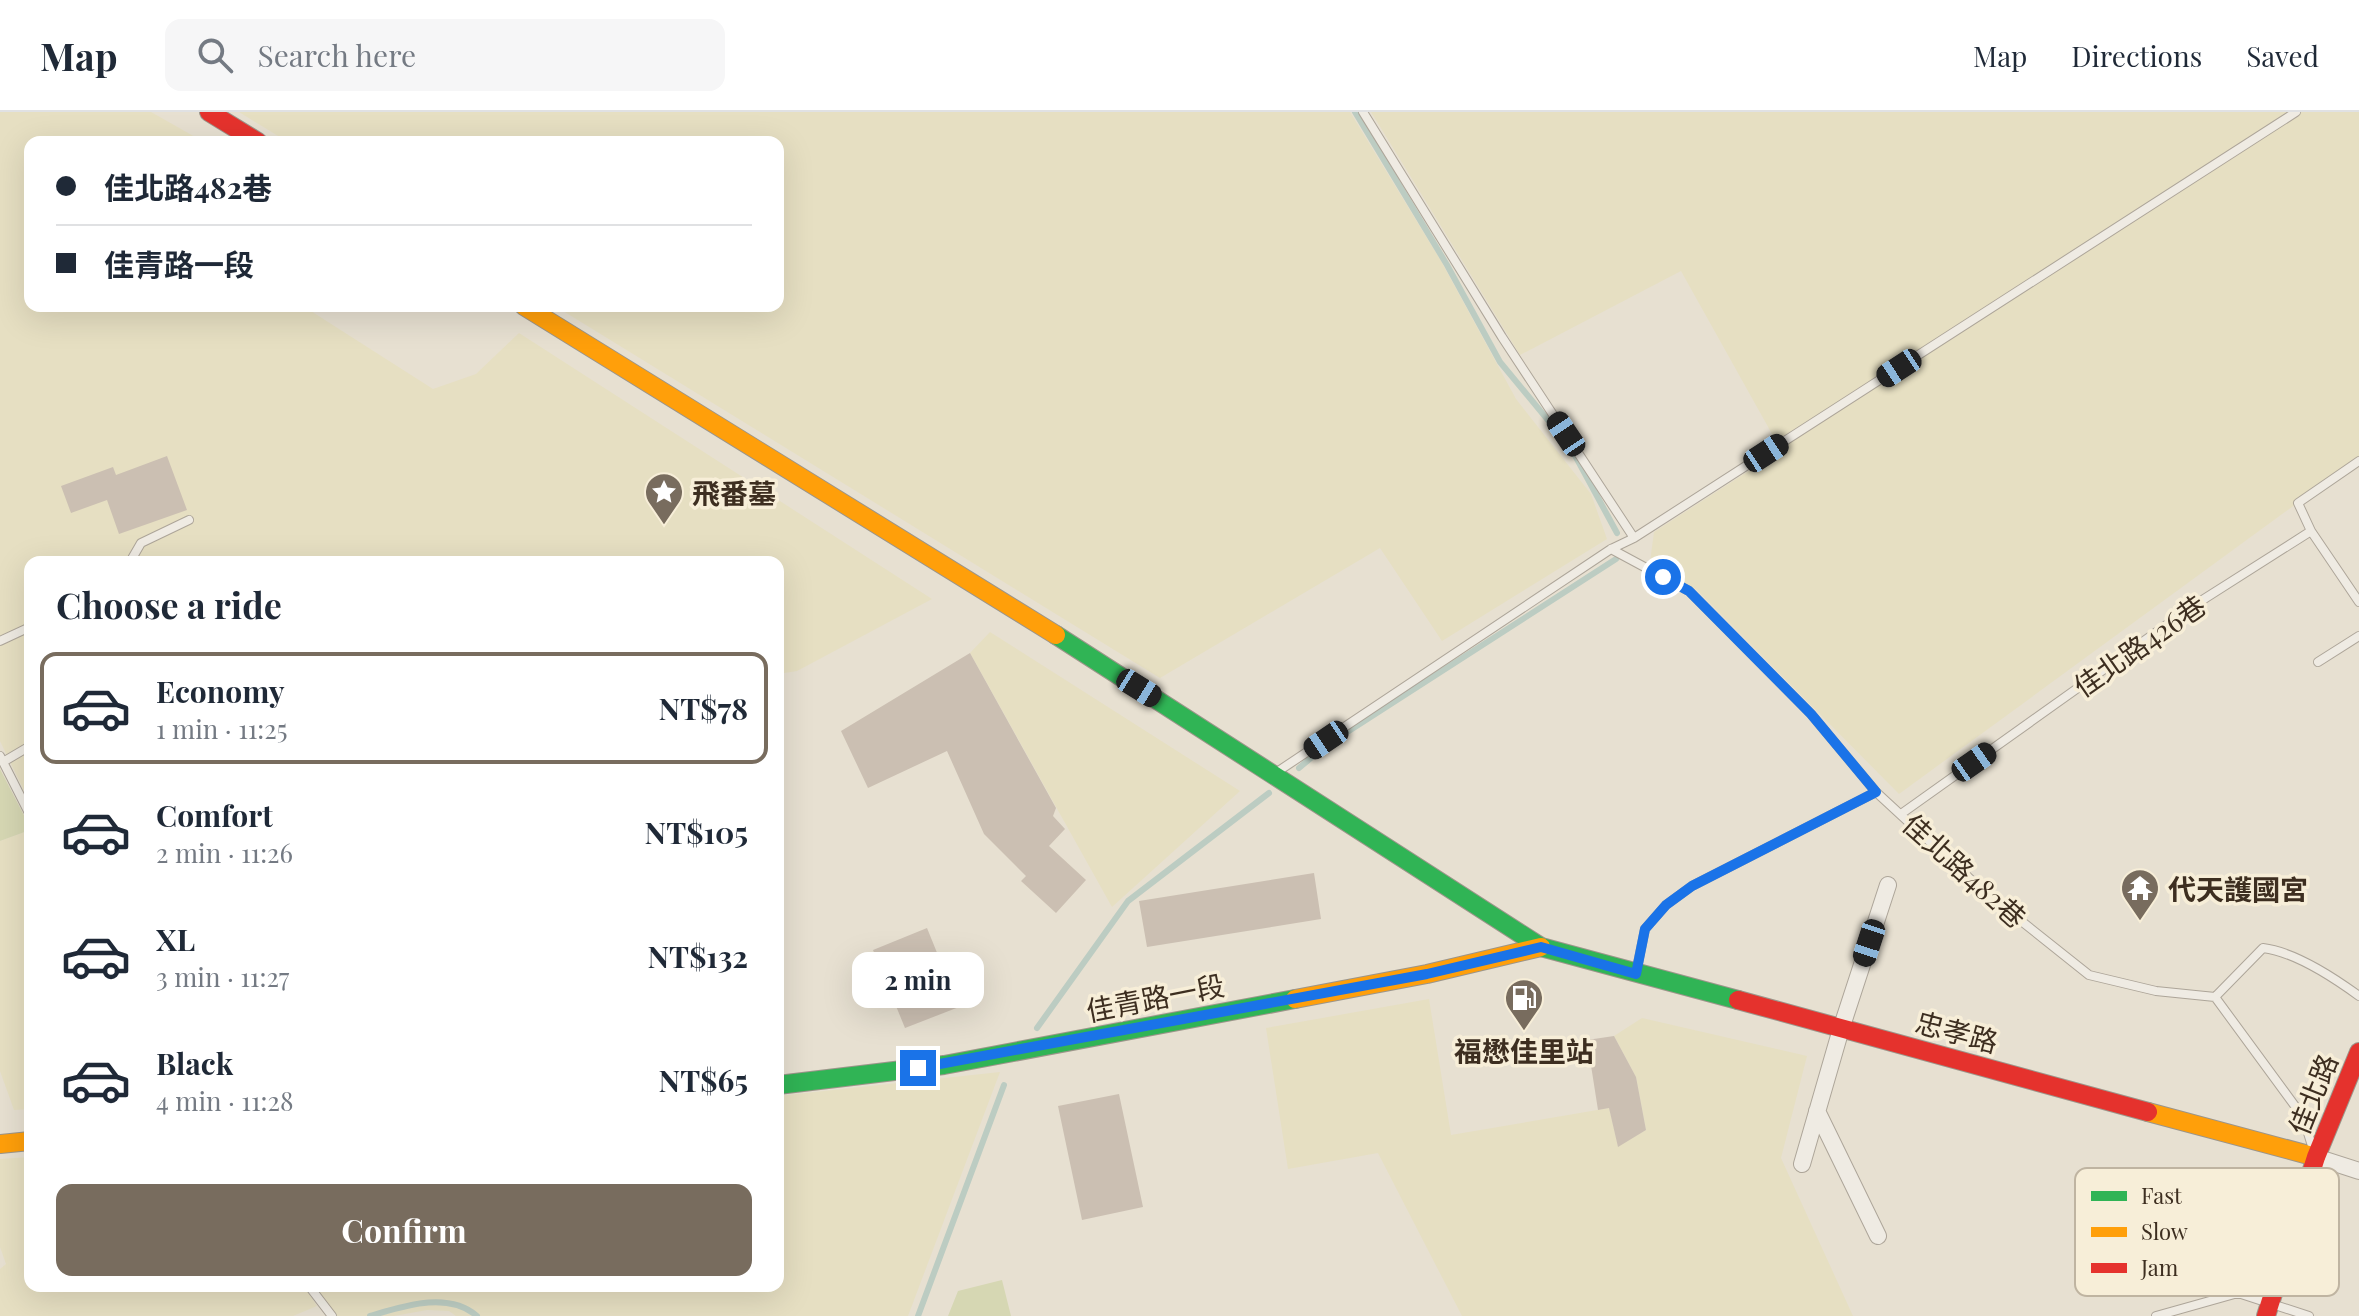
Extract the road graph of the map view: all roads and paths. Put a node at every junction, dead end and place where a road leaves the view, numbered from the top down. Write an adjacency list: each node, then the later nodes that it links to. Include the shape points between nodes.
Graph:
1 (209, 112): 4 (street)
2 (1363, 112): 9 (lane)
3 (2296, 112): 9 (lane)
4 (248, 136)
5 (534, 312): 19 (street)
6 (2359, 461): 8 (lane, via 2298,503)
7 (189, 520): 11 (lane, via 141,543)
8 (2311, 531): 12 (lane); 22 (lane, 佳北路426巷, via 2193,606)
9 (1634, 538): 10 (lane)
10 (1611, 549): 19 (lane); 20 (lane, 佳北路482巷, via 1689,591 1811,714)
11 (133, 556)
12 (2359, 602)
13 (24, 630): 15 (lane)
14 (2359, 636): 16 (lane)
15 (0, 641)
16 (2318, 662)
17 (24, 749): 18 (lane)
18 (2, 759): 21 (lane)
19 (1274, 774): 24 (street)
20 (1876, 792): 22 (lane, 佳北路482巷); 25 (lane, via 1692,886 1666,905 1645,929)
21 (24, 803)
22 (1901, 814): 27 (lane, 佳北路482巷, via 1981,889 2089,975 2156,991)
23 (1888, 885): 28 (street)
24 (1541, 947): 25 (street, 忠孝路); 30 (street, 佳青路一段, via 1427,974 959,1062)
25 (1636, 974): 28 (street, 忠孝路)
26 (2359, 996): 27 (lane, via 2280,950 2263,948)
27 (2215, 997): 34 (lane, via 2303,1117)
28 (1841, 1029): 31 (street); 34 (street, 忠孝路)
29 (2359, 1052): 34 (street, 佳北路)
30 (784, 1084)
31 (1817, 1111): 35 (street); 38 (street)
32 (24, 1142): 33 (street)
33 (0, 1144)
34 (2316, 1157): 36 (street, 佳北路); 37 (street, 忠孝路)
35 (1802, 1164)
36 (2312, 1168)
37 (2359, 1171)
38 (1878, 1236)
39 (314, 1292): 43 (lane)
40 (2227, 1296): 44 (lane)
41 (2243, 1296): 42 (lane)
42 (2267, 1310): 45 (lane)
43 (332, 1316)
44 (2156, 1316)
45 (2309, 1316)

